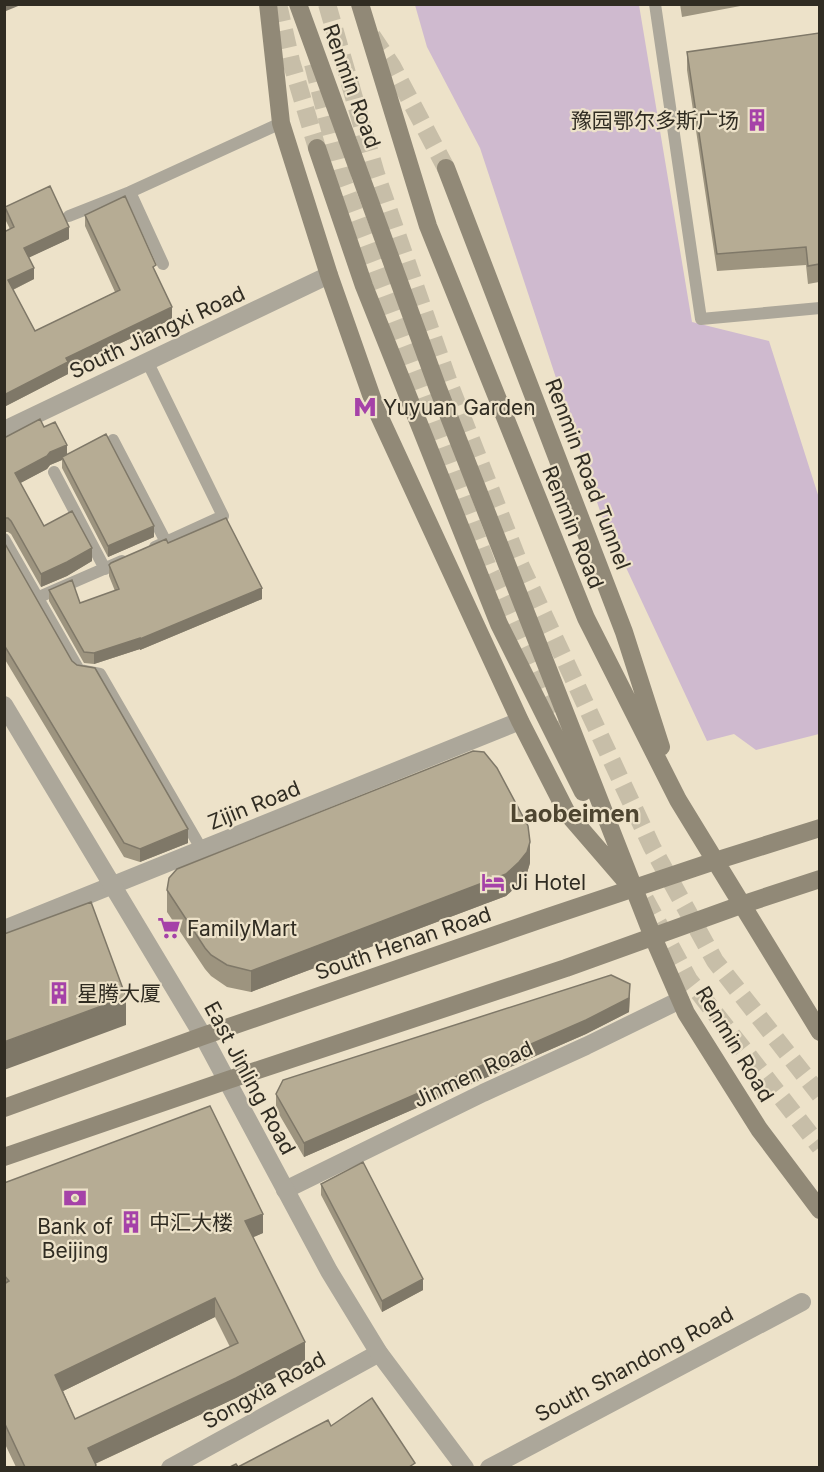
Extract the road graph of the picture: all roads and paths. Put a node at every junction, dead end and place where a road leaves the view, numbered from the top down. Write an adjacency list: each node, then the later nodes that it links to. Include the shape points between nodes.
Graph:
1 (268, 4): 5 (main road, Renmin Road)
2 (298, 4): 29 (main road, Renmin Road, via 441,397)
3 (360, 4): 23 (main road, Renmin Road, via 428,226 586,618)
4 (655, 4): 12 (lane, via 700,319)
5 (281, 123): 8 (lane); 11 (main road, Renmin Road)
6 (317, 148): 29 (main road, via 364,286 499,624)
7 (446, 168): 23 (main road, Renmin Road Tunnel, via 624,632)
8 (130, 192): 9 (lane); 10 (lane)
9 (69, 216)
10 (163, 264)
11 (329, 275): 13 (street, South Jiangxi Road); 22 (main road, Renmin Road, via 376,409)
12 (819, 308)
13 (147, 361): 14 (street, South Jiangxi Road); 18 (lane, via 223,516)
14 (4, 430)
15 (113, 440): 18 (lane)
16 (54, 472): 19 (lane)
17 (4, 539): 20 (lane)
18 (166, 542): 19 (lane)
19 (105, 569): 20 (lane)
20 (39, 597): 25 (lane, via 79,670 100,674)
21 (4, 705): 28 (street, East Jinling Road)
22 (520, 722): 25 (street, Zijin Road); 29 (main road, Renmin Road, via 567,813)
23 (678, 800): 26 (main road, Renmin Road)
24 (819, 828): 26 (main road, South Henan Road)
25 (202, 850): 28 (street, Zijin Road)
26 (715, 861): 29 (main road, South Henan Road); 30 (main road, Renmin Road)
27 (819, 879): 30 (main road)
28 (114, 886): 31 (street, Zijin Road); 35 (street, East Jinling Road)
29 (633, 890): 32 (main road, Renmin Road); 35 (main road, South Henan Road)
30 (741, 905): 32 (main road); 34 (main road, Renmin Road)
31 (4, 929)
32 (653, 936): 33 (main road, Renmin Road); 36 (main road)
33 (680, 1000): 39 (street, Jinmen Road); 40 (main road, Renmin Road, via 759,1129)
34 (819, 1032)
35 (203, 1036): 36 (street, East Jinling Road); 37 (main road, South Henan Road)
36 (228, 1080): 38 (main road); 39 (street, East Jinling Road)
37 (4, 1108)
38 (4, 1157)
39 (285, 1190): 42 (street, East Jinling Road)
40 (819, 1210)
41 (802, 1302): 45 (street, South Shandong Road)
42 (379, 1353): 43 (street, Songxia Road); 44 (street, East Jinling Road)
43 (170, 1467)
44 (465, 1467)
45 (489, 1467)

